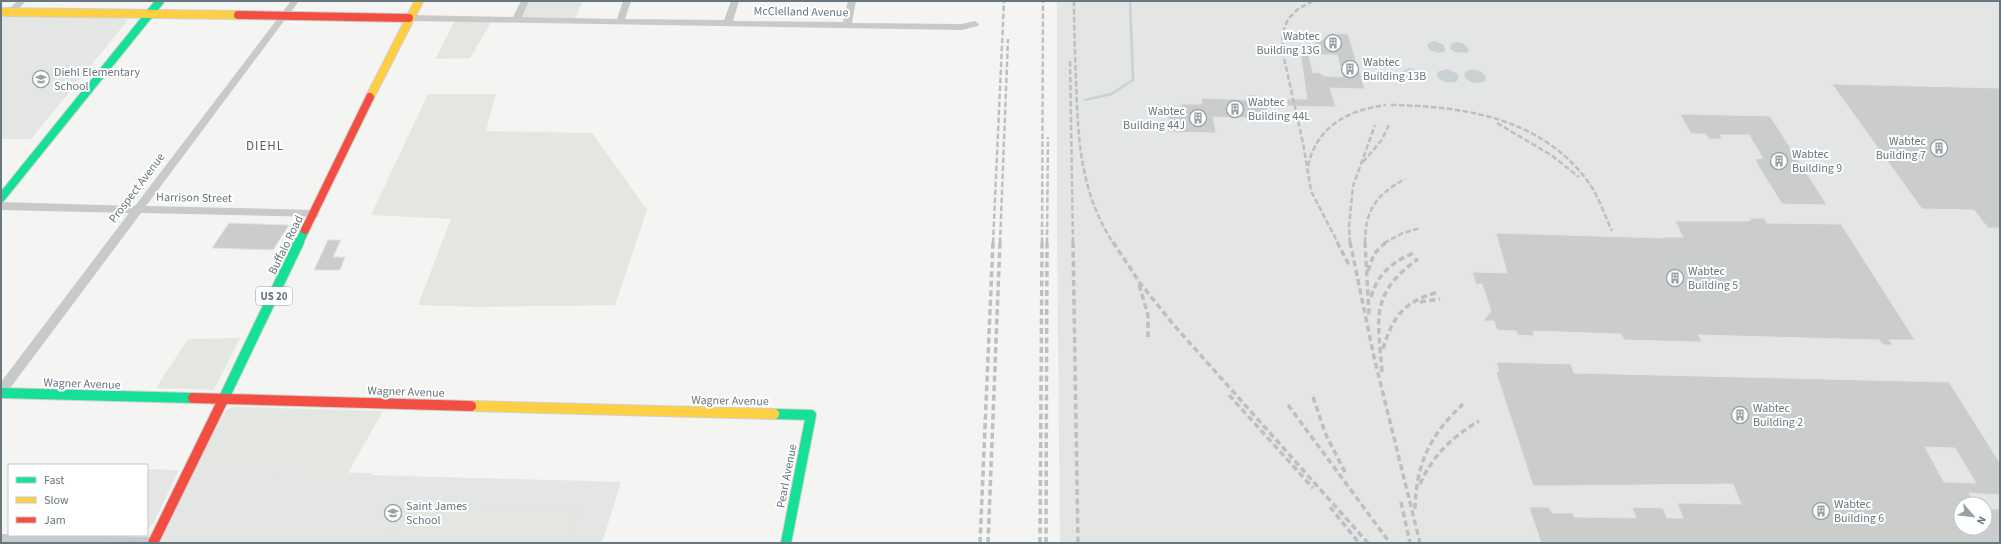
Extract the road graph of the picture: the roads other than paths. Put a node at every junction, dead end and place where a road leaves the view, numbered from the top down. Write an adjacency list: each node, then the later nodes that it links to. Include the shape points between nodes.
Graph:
1 (22, 1): 11 (street)
2 (150, 1): 12 (street)
3 (160, 1): 13 (street)
4 (295, 1): 14 (street, Prospect Avenue)
5 (419, 1): 15 (street, Buffalo Road / US 20)
6 (525, 1): 16 (street)
7 (627, 1): 17 (street)
8 (735, 1): 18 (street)
9 (852, 1): 20 (street)
10 (1, 12): 11 (street, McClelland Avenue)
11 (11, 12): 12 (street, McClelland Avenue)
12 (139, 14): 13 (street, McClelland Avenue); 21 (street)
13 (149, 14): 14 (street, McClelland Avenue); 22 (street)
14 (284, 16): 15 (street, McClelland Avenue); 24 (street, Prospect Avenue)
15 (409, 18): 16 (street, McClelland Avenue); 25 (street, Buffalo Road / US 20)
16 (516, 20): 17 (street, McClelland Avenue)
17 (620, 22): 18 (street, McClelland Avenue)
18 (728, 23): 20 (street, McClelland Avenue)
19 (975, 24): 20 (street, McClelland Avenue, via 962,27)
20 (847, 25)
21 (1, 183)
22 (1, 198)
23 (1, 206): 24 (street, Harrison Street)
24 (138, 210): 25 (street, Harrison Street); 26 (street, Prospect Avenue)
25 (314, 214): 27 (street, Buffalo Road / US 20)
26 (1, 392): 27 (street, Wagner Avenue)
27 (224, 399): 28 (street, Wagner Avenue); 30 (street, Buffalo Road / US 20)
28 (811, 415): 31 (street, Pearl Avenue)
29 (1, 540): 30 (street)
30 (153, 543)
31 (786, 543)

